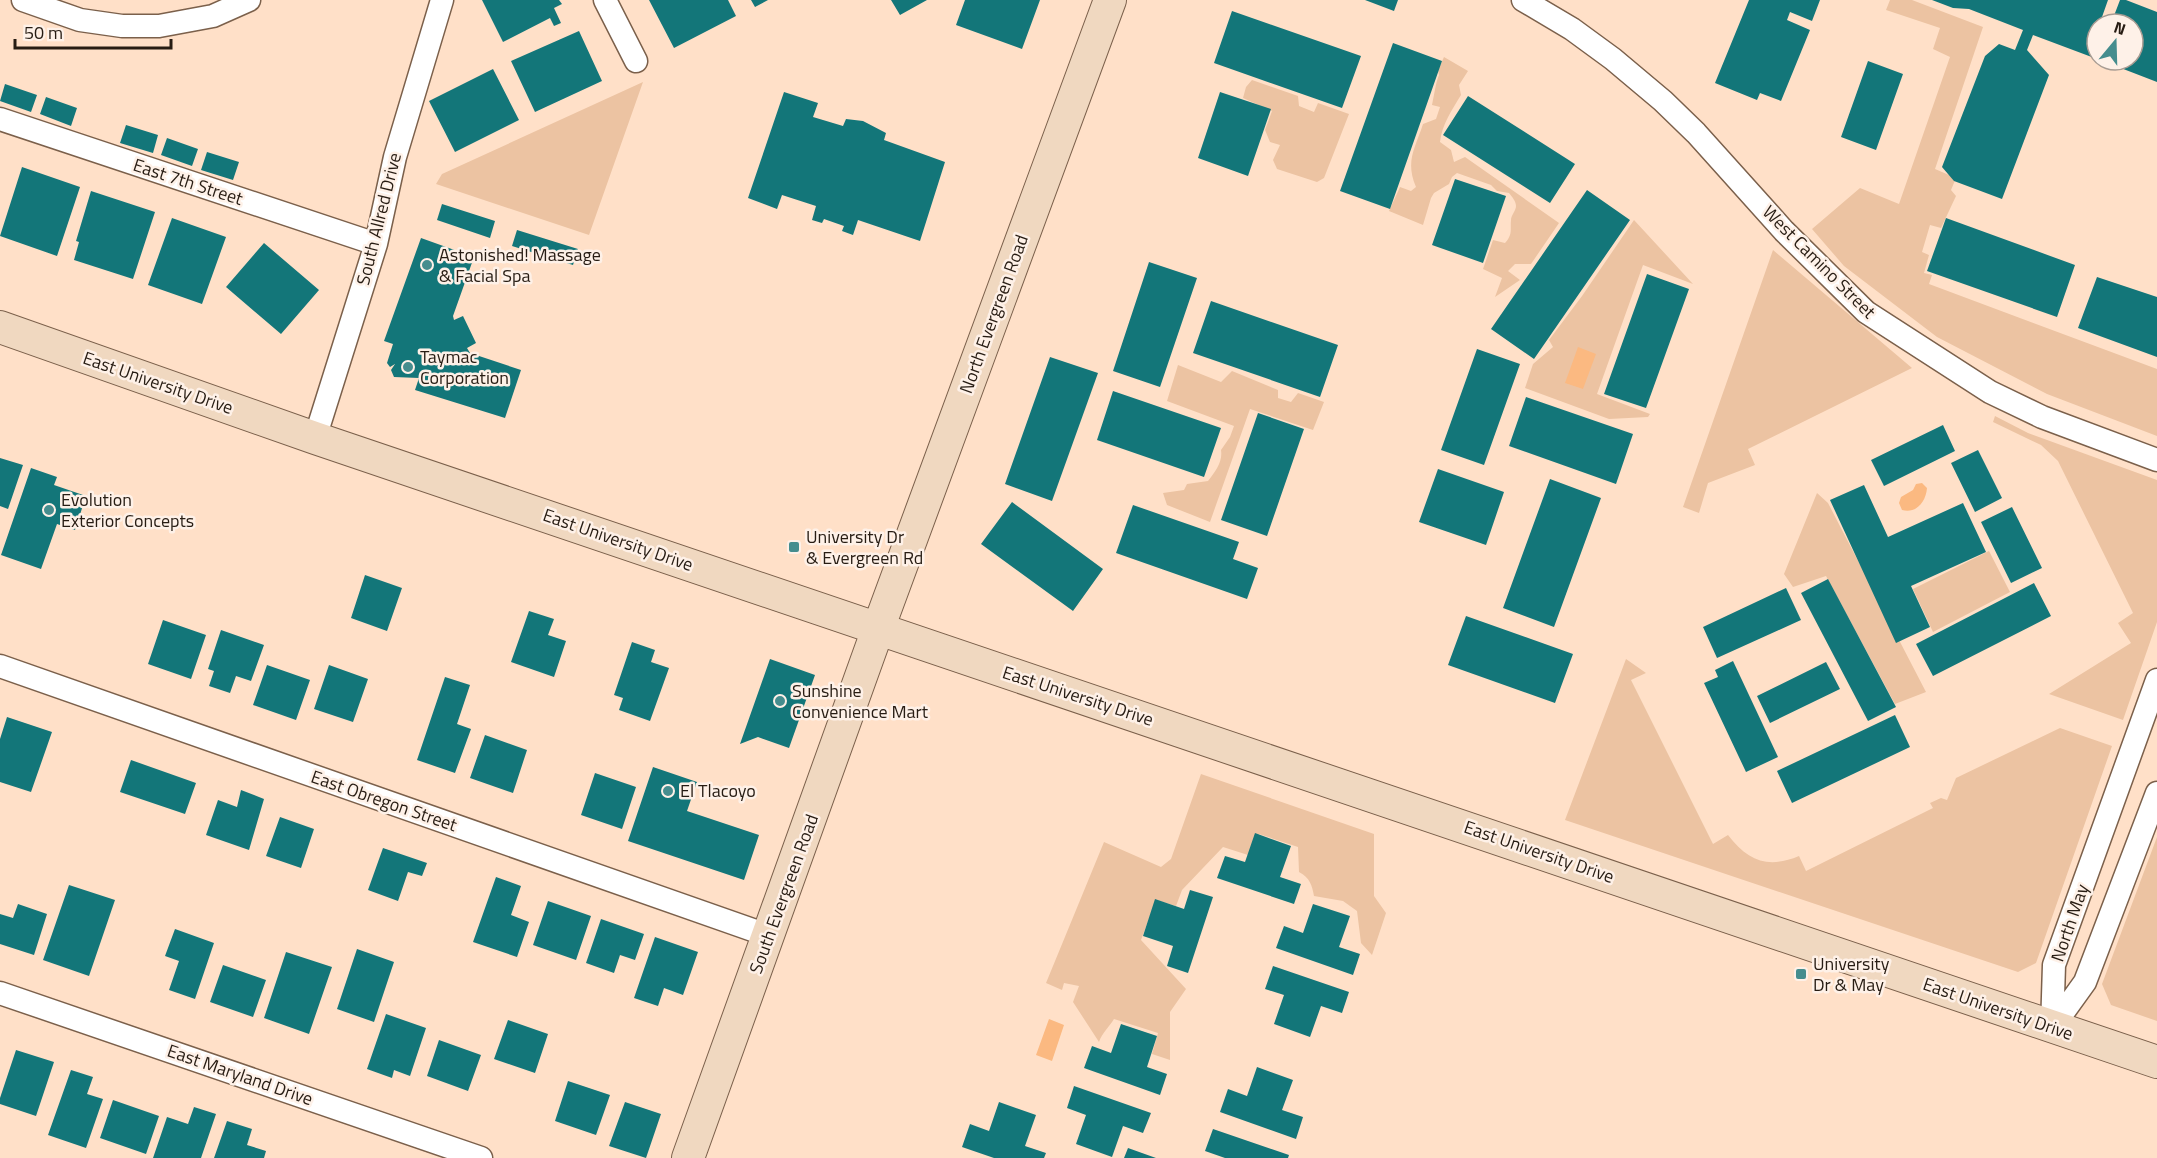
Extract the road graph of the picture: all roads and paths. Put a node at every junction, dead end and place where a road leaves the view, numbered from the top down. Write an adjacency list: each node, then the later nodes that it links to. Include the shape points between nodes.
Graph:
1 (23, 0): 2 (street, via 80,20 122,27 159,26 213,16)
2 (249, 0)
3 (442, 0): 9 (street, South Allred Drive, via 395,157)
4 (605, 0): 7 (street)
5 (1110, 0): 13 (main road, North Evergreen Road)
6 (1523, 0): 12 (street, West Camino Street, via 1572,29 1663,101 1866,312 1990,392 2042,417)
7 (636, 61)
8 (0, 119): 9 (street, East 7th Street)
9 (376, 244): 11 (street, South Allred Drive)
10 (0, 327): 11 (main road, East University Drive)
11 (315, 438): 13 (main road, East University Drive)
12 (2157, 460)
13 (878, 629): 17 (main road, South Evergreen Road); 19 (main road, East University Drive)
14 (0, 666): 17 (street, East Obregon Street)
15 (2157, 680): 19 (street, North May, via 2054,965)
16 (2157, 793): 19 (street, North May, via 2085,982)
17 (767, 935): 22 (main road, South Evergreen Road)
18 (0, 993): 21 (street, East Maryland Drive)
19 (2052, 1028): 20 (main road, East University Drive)
20 (2157, 1062)
21 (481, 1158)
22 (688, 1158)

